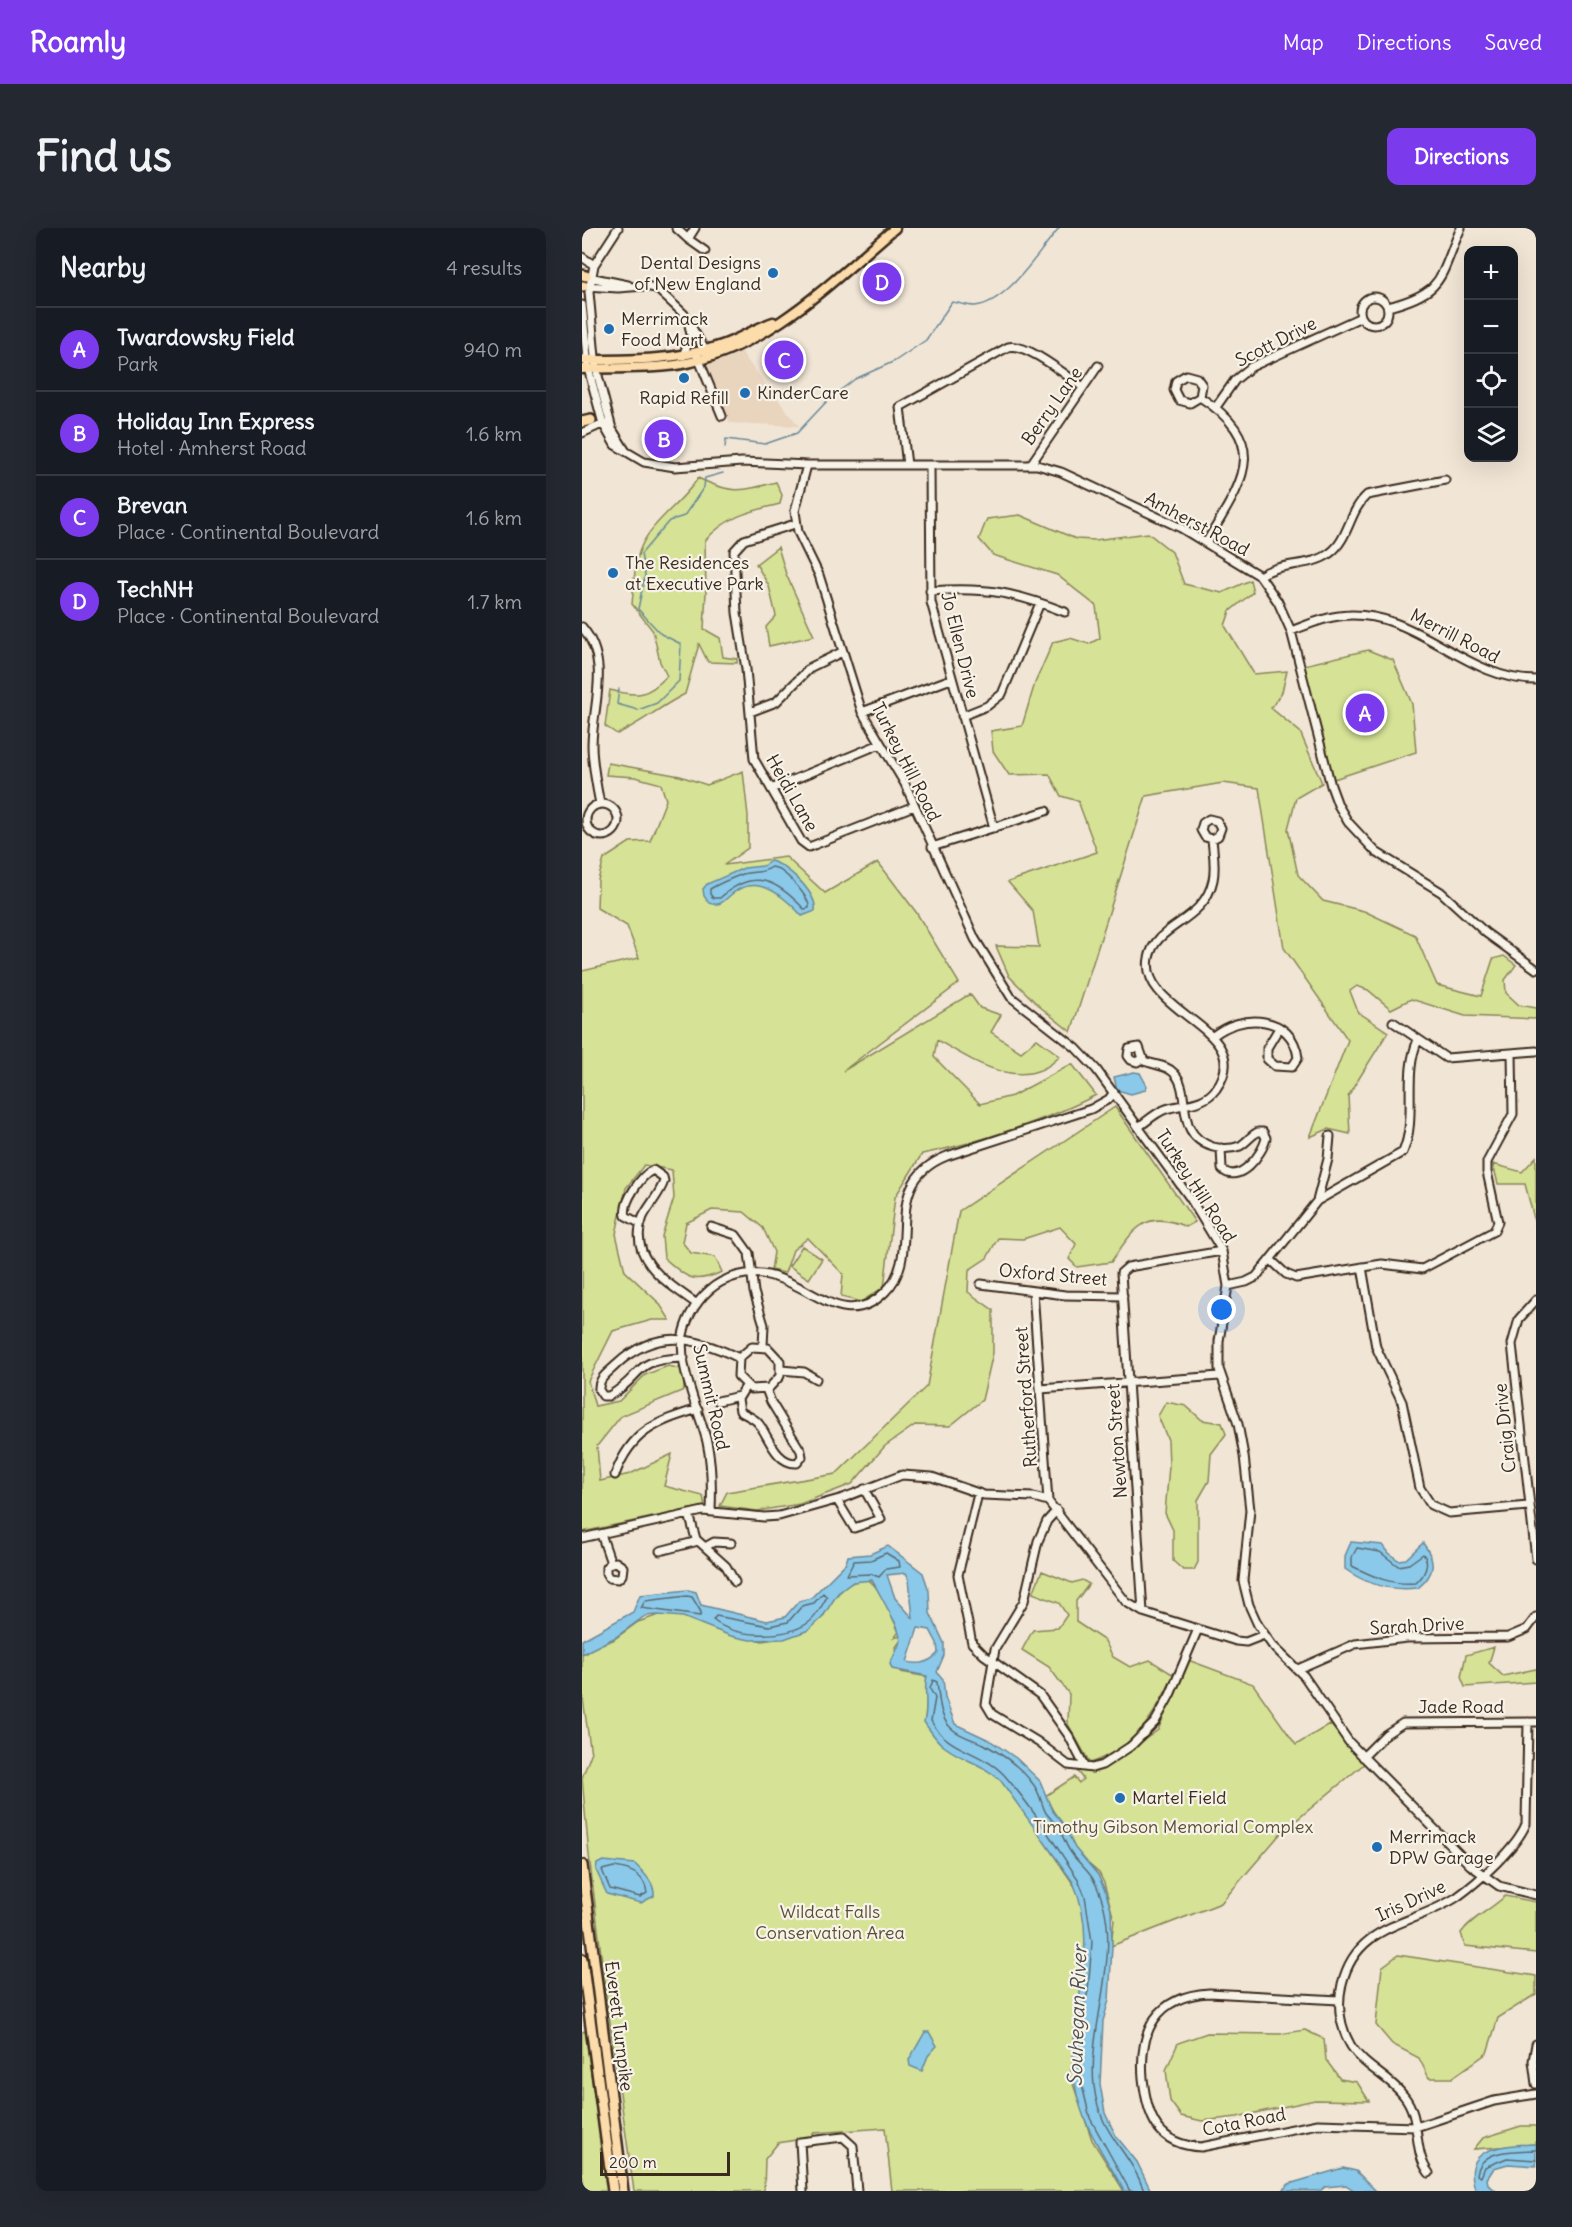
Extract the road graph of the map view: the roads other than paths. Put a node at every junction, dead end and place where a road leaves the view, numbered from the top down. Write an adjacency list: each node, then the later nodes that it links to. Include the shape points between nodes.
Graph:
1 (618, 228): 9 (street)
2 (676, 228): 6 (street)
3 (695, 228): 6 (street)
4 (895, 228): 18 (main road, via 818,295 782,319)
5 (1461, 228): 15 (street, Scott Drive, via 1436,285 1416,299)
6 (688, 239): 7 (street)
7 (705, 251)
8 (582, 257): 9 (street)
9 (594, 265): 10 (street)
10 (586, 276): 11 (street); 12 (street)
11 (585, 286): 12 (street); 13 (street); 20 (street)
12 (630, 286): 16 (street, via 656,288)
13 (582, 291)
14 (582, 305): 20 (street)
15 (1388, 307): 17 (street, Scott Drive, via 1386,318 1379,324 1367,323); 17 (street, Scott Drive, via 1380,298 1369,297 1361,305)
16 (684, 314): 18 (street); 19 (street, via 691,336)
17 (1361, 317): 26 (street, Scott Drive, via 1251,368 1235,380)
18 (700, 354): 19 (main road); 22 (main road, via 661,366); 27 (street)
19 (683, 356): 20 (main road)
20 (588, 364): 22 (main road); 23 (street, Amherst Road); 28 (street, Amherst Road)
21 (1098, 366): 24 (street, Berry Lane)
22 (614, 368): 23 (street, via 605,373)
23 (600, 384): 28 (street, Amherst Road)
24 (1083, 387): 30 (street, Berry Lane); 32 (street, via 1030,352 1008,347 900,407)
25 (1200, 397): 25 (street, via 1190,403 1181,401 1175,394 1175,383 1184,375 1195,376 1202,385); 26 (street)
26 (1216, 407): 36 (street, via 1240,436 1245,466 1241,481)
27 (722, 416)
28 (595, 421): 29 (street); 31 (street, Amherst Road, via 626,453 665,467 742,462)
29 (582, 433)
30 (1031, 464): 33 (street, Amherst Road); 36 (street, Amherst Road, via 1068,475)
31 (807, 465): 32 (street, Amherst Road); 35 (street)
32 (908, 465): 33 (street, Amherst Road)
33 (930, 465): 38 (street, Jo Ellen Drive)
34 (1445, 480): 37 (street, via 1367,495 1328,555)
35 (795, 524): 43 (street, Turkey Hill Road, via 819,575); 46 (street, Heidi Lane, via 744,540 734,551 737,613)
36 (1206, 543): 37 (street, Amherst Road)
37 (1260, 576): 42 (street, Amherst Road)
38 (930, 591): 39 (street, via 1003,592); 44 (street, Jo Ellen Drive)
39 (1040, 603): 40 (street); 48 (street, via 1002,694 987,706)
40 (1065, 612)
41 (582, 627): 51 (street, via 594,643 599,663 592,751)
42 (1291, 631): 45 (street, Merrill Road, via 1338,616 1389,620 1413,629 1483,670); 57 (street, Amherst Road, via 1331,786 1348,822 1376,852 1441,892 1497,943)
43 (842, 652): 46 (street, via 811,667 776,702); 47 (street, Turkey Hill Road)
44 (951, 679): 47 (street); 48 (street, Jo Ellen Drive)
45 (1536, 680)
46 (750, 712): 50 (street, Heidi Lane, via 754,759)
47 (862, 712): 49 (street, Turkey Hill Road)
48 (962, 716): 54 (street, Jo Ellen Drive)
49 (880, 744): 50 (street); 52 (street, Turkey Hill Road)
50 (771, 789): 52 (street, Heidi Lane, via 801,841 809,847)
51 (600, 804): 51 (street, via 588,811 586,824 592,833 604,836 613,831 618,818 612,807)
52 (914, 806): 56 (street, Turkey Hill Road)
53 (1046, 811): 54 (street)
54 (994, 828): 56 (street)
55 (1212, 839): 60 (street, via 1215,870 1208,894 1195,912 1156,941 1148,965 1156,988)
56 (932, 847): 65 (street, Turkey Hill Road, via 975,939 1011,997 1080,1051)
57 (1536, 969)
58 (1393, 1022): 61 (street)
59 (1279, 1028): 59 (street, via 1298,1053 1297,1063 1289,1068 1273,1065 1266,1056); 60 (street, via 1254,1020 1225,1028)
60 (1213, 1036): 66 (street, via 1223,1055 1220,1081 1208,1097)
61 (1418, 1040): 63 (street, via 1451,1059); 70 (street, via 1412,1057 1409,1132 1403,1152)
62 (1536, 1051): 63 (street)
63 (1512, 1053): 75 (street, via 1513,1114 1487,1162 1497,1227 1486,1237 1422,1269 1382,1264)
64 (1142, 1059): 66 (street, via 1174,1072)
65 (1114, 1092): 67 (street, Turkey Hill Road); 76 (street, Summit Road, via 1103,1103 947,1156 921,1172 906,1201 898,1272 889,1288 870,1303 855,1308 834,1306 784,1278)
66 (1183, 1106): 67 (street, via 1163,1110); 69 (street, via 1193,1133 1206,1144)
67 (1140, 1126): 73 (street, Turkey Hill Road)
68 (1330, 1136): 70 (street)
69 (1221, 1148): 69 (street, via 1241,1145 1258,1132 1266,1138 1244,1170 1235,1175 1222,1169)
70 (1317, 1201): 74 (street)
71 (641, 1224): 71 (street, via 664,1181 653,1170 639,1183 625,1210 626,1216); 82 (street, via 643,1255 651,1268)
72 (711, 1227): 76 (street, via 725,1229 740,1238)
73 (1222, 1251): 78 (street, Turkey Hill Road); 80 (street, Newton Street, via 1124,1269)
74 (1271, 1260): 75 (street, via 1296,1278); 78 (street, via 1256,1277)
75 (1362, 1267): 102 (street, via 1376,1347 1402,1402 1425,1497 1440,1511 1449,1513)
76 (754, 1273): 82 (street, Summit Road, via 719,1283); 84 (street, via 753,1288 764,1325)
77 (981, 1284): 79 (street, Oxford Street)
78 (1228, 1286): 88 (street, Turkey Hill Road, via 1219,1341)
79 (1033, 1292): 80 (street, Oxford Street); 93 (street, Rutherford Street)
80 (1123, 1296): 90 (street, Newton Street)
81 (1536, 1300): 102 (street, Craig Drive, via 1519,1319 1512,1344)
82 (697, 1304): 83 (street, Summit Road)
83 (682, 1339): 85 (street, Summit Road); 85 (street, via 653,1341 635,1349 602,1378 599,1390 603,1396 609,1396 648,1362); 86 (street, via 707,1344)
84 (763, 1346): 86 (street, via 749,1348); 87 (street, via 776,1353)
85 (684, 1358): 96 (street, Summit Road)
86 (739, 1358): 91 (street, via 737,1373)
87 (781, 1370): 89 (street, via 804,1372); 92 (street, via 776,1382)
88 (1220, 1376): 90 (street); 118 (street, Turkey Hill Road, via 1238,1424 1250,1495 1243,1570 1246,1595)
89 (816, 1379)
90 (1128, 1384): 93 (street); 115 (street, Newton Street)
91 (746, 1386): 92 (street); 94 (street)
92 (766, 1389): 94 (street, via 801,1450 797,1462 785,1460 769,1443 758,1422 740,1411)
93 (1040, 1389): 101 (street, Rutherford Street)
94 (739, 1396): 95 (street)
95 (718, 1401)
96 (698, 1409): 97 (street, via 645,1430 626,1451); 103 (street, Summit Road, via 710,1458)
97 (615, 1475)
98 (864, 1489): 99 (street, via 893,1477 917,1474); 100 (street); 100 (street, via 881,1519 854,1528)
99 (978, 1494): 101 (street); 119 (street, via 958,1581 972,1643)
100 (837, 1500): 103 (street, via 772,1517)
101 (1048, 1501): 104 (street)
102 (1528, 1506): 112 (street, Craig Drive)
103 (711, 1510): 105 (street)
104 (1057, 1510): 115 (street, via 1118,1595); 119 (street, via 1043,1529 1023,1601)
105 (689, 1514): 106 (street); 108 (street)
106 (601, 1534): 107 (street); 113 (street)
107 (582, 1538)
108 (698, 1541): 110 (street); 111 (street)
109 (731, 1543): 110 (street, via 714,1542)
110 (705, 1547): 114 (street, via 726,1566)
111 (660, 1551)
112 (1536, 1559)
113 (611, 1563)
114 (735, 1582)
115 (1143, 1612): 117 (street)
116 (1536, 1617): 120 (street, Sarah Drive, via 1527,1629 1508,1637 1407,1638 1355,1644)
117 (1198, 1629): 118 (street, via 1241,1642); 123 (street, via 1155,1722 1117,1756 1102,1765)
118 (1264, 1635): 120 (street, Turkey Hill Road)
119 (991, 1661): 123 (street, via 1040,1695); 123 (street, via 988,1710 1064,1763)
120 (1298, 1669): 122 (street, Turkey Hill Road)
121 (1532, 1722): 122 (street, Jade Road, via 1403,1723); 125 (street, Iris Drive, via 1526,1824 1522,1834)
122 (1363, 1757): 125 (street, Turkey Hill Road)
123 (1085, 1767)
124 (582, 1865): 135 (highway, Everett Turnpike)
125 (1482, 1876): 126 (street, Turkey Hill Road, via 1510,1890); 128 (street, Iris Drive, via 1456,1897 1385,1928 1365,1943 1347,1968)
126 (1536, 1895)
127 (582, 1959): 134 (highway, Everett Turnpike)
128 (1339, 2000): 132 (street, Iris Drive, via 1341,2020 1353,2048 1405,2097); 132 (street, Cota Road, via 1209,1993 1173,2002 1156,2016 1143,2043 1145,2100 1151,2119 1168,2138 1201,2147 1318,2124)
129 (1536, 2044): 130 (street)
130 (1536, 2084)
131 (1536, 2094): 132 (street, Cota Road, via 1494,2101)
132 (1416, 2127): 133 (street, Iris Drive, via 1422,2164)
133 (1429, 2173)
134 (613, 2191)
135 (623, 2191)
136 (803, 2191): 137 (street, via 800,2142 846,2138 853,2146)
137 (857, 2191)

